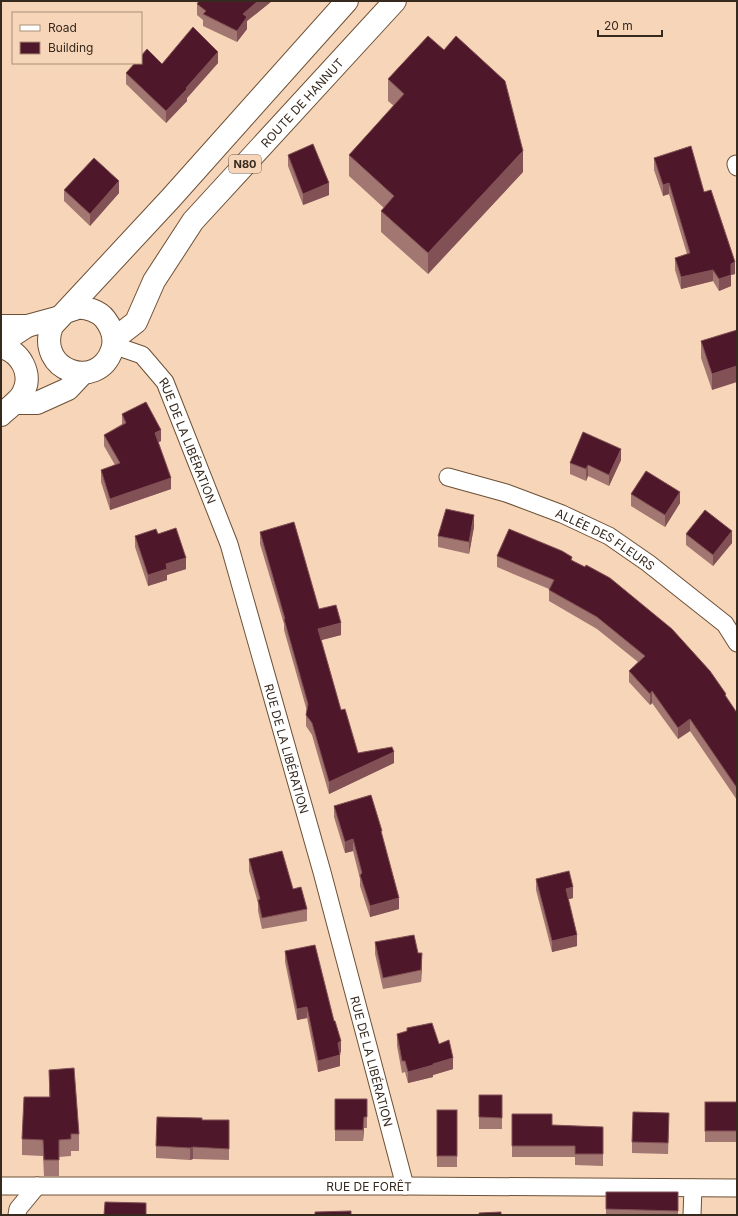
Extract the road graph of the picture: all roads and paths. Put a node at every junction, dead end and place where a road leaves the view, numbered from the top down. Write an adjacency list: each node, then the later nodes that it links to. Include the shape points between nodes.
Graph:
1 (348, 1): 3 (main road, N80)
2 (395, 1): 6 (main road, ROUTE DE HANNUT / N80, via 193,221 154,281 136,322)
3 (63, 314): 5 (main road); 6 (main road, via 78,308 92,310 103,316 111,327); 9 (main road, N80, via 52,326 49,346 61,366)
4 (1, 326): 5 (main road)
5 (27, 326): 7 (main road)
6 (114, 342): 9 (main road, ROUTE DE HANNUT / N80, via 110,356 103,364); 16 (street, RUE DE LA LIBÉRATION, via 142,355 165,382 230,544 322,872)
7 (1, 343)
8 (1, 347): 10 (main road, ROUTE DE HANNUT / N80, via 9,349 19,357 25,368 27,381 23,394)
9 (83, 373): 10 (main road, ROUTE DE HANNUT / N80, via 68,390 37,403)
10 (6, 409)
11 (448, 477): 12 (street, ALLÉE DES FLEURS, via 506,493 562,514 609,536)
12 (731, 622): 13 (street, ALLÉE DES FLEURS)
13 (737, 643)
14 (1, 1186): 15 (street, RUE DE FORÊT)
15 (37, 1186): 16 (street, RUE DE FORÊT); 19 (street, via 18,1209)
16 (404, 1186): 17 (street, RUE DE FORÊT)
17 (693, 1188): 18 (street, RUE DE FORÊT); 20 (street)
18 (737, 1188)
19 (17, 1215)
20 (692, 1215)

